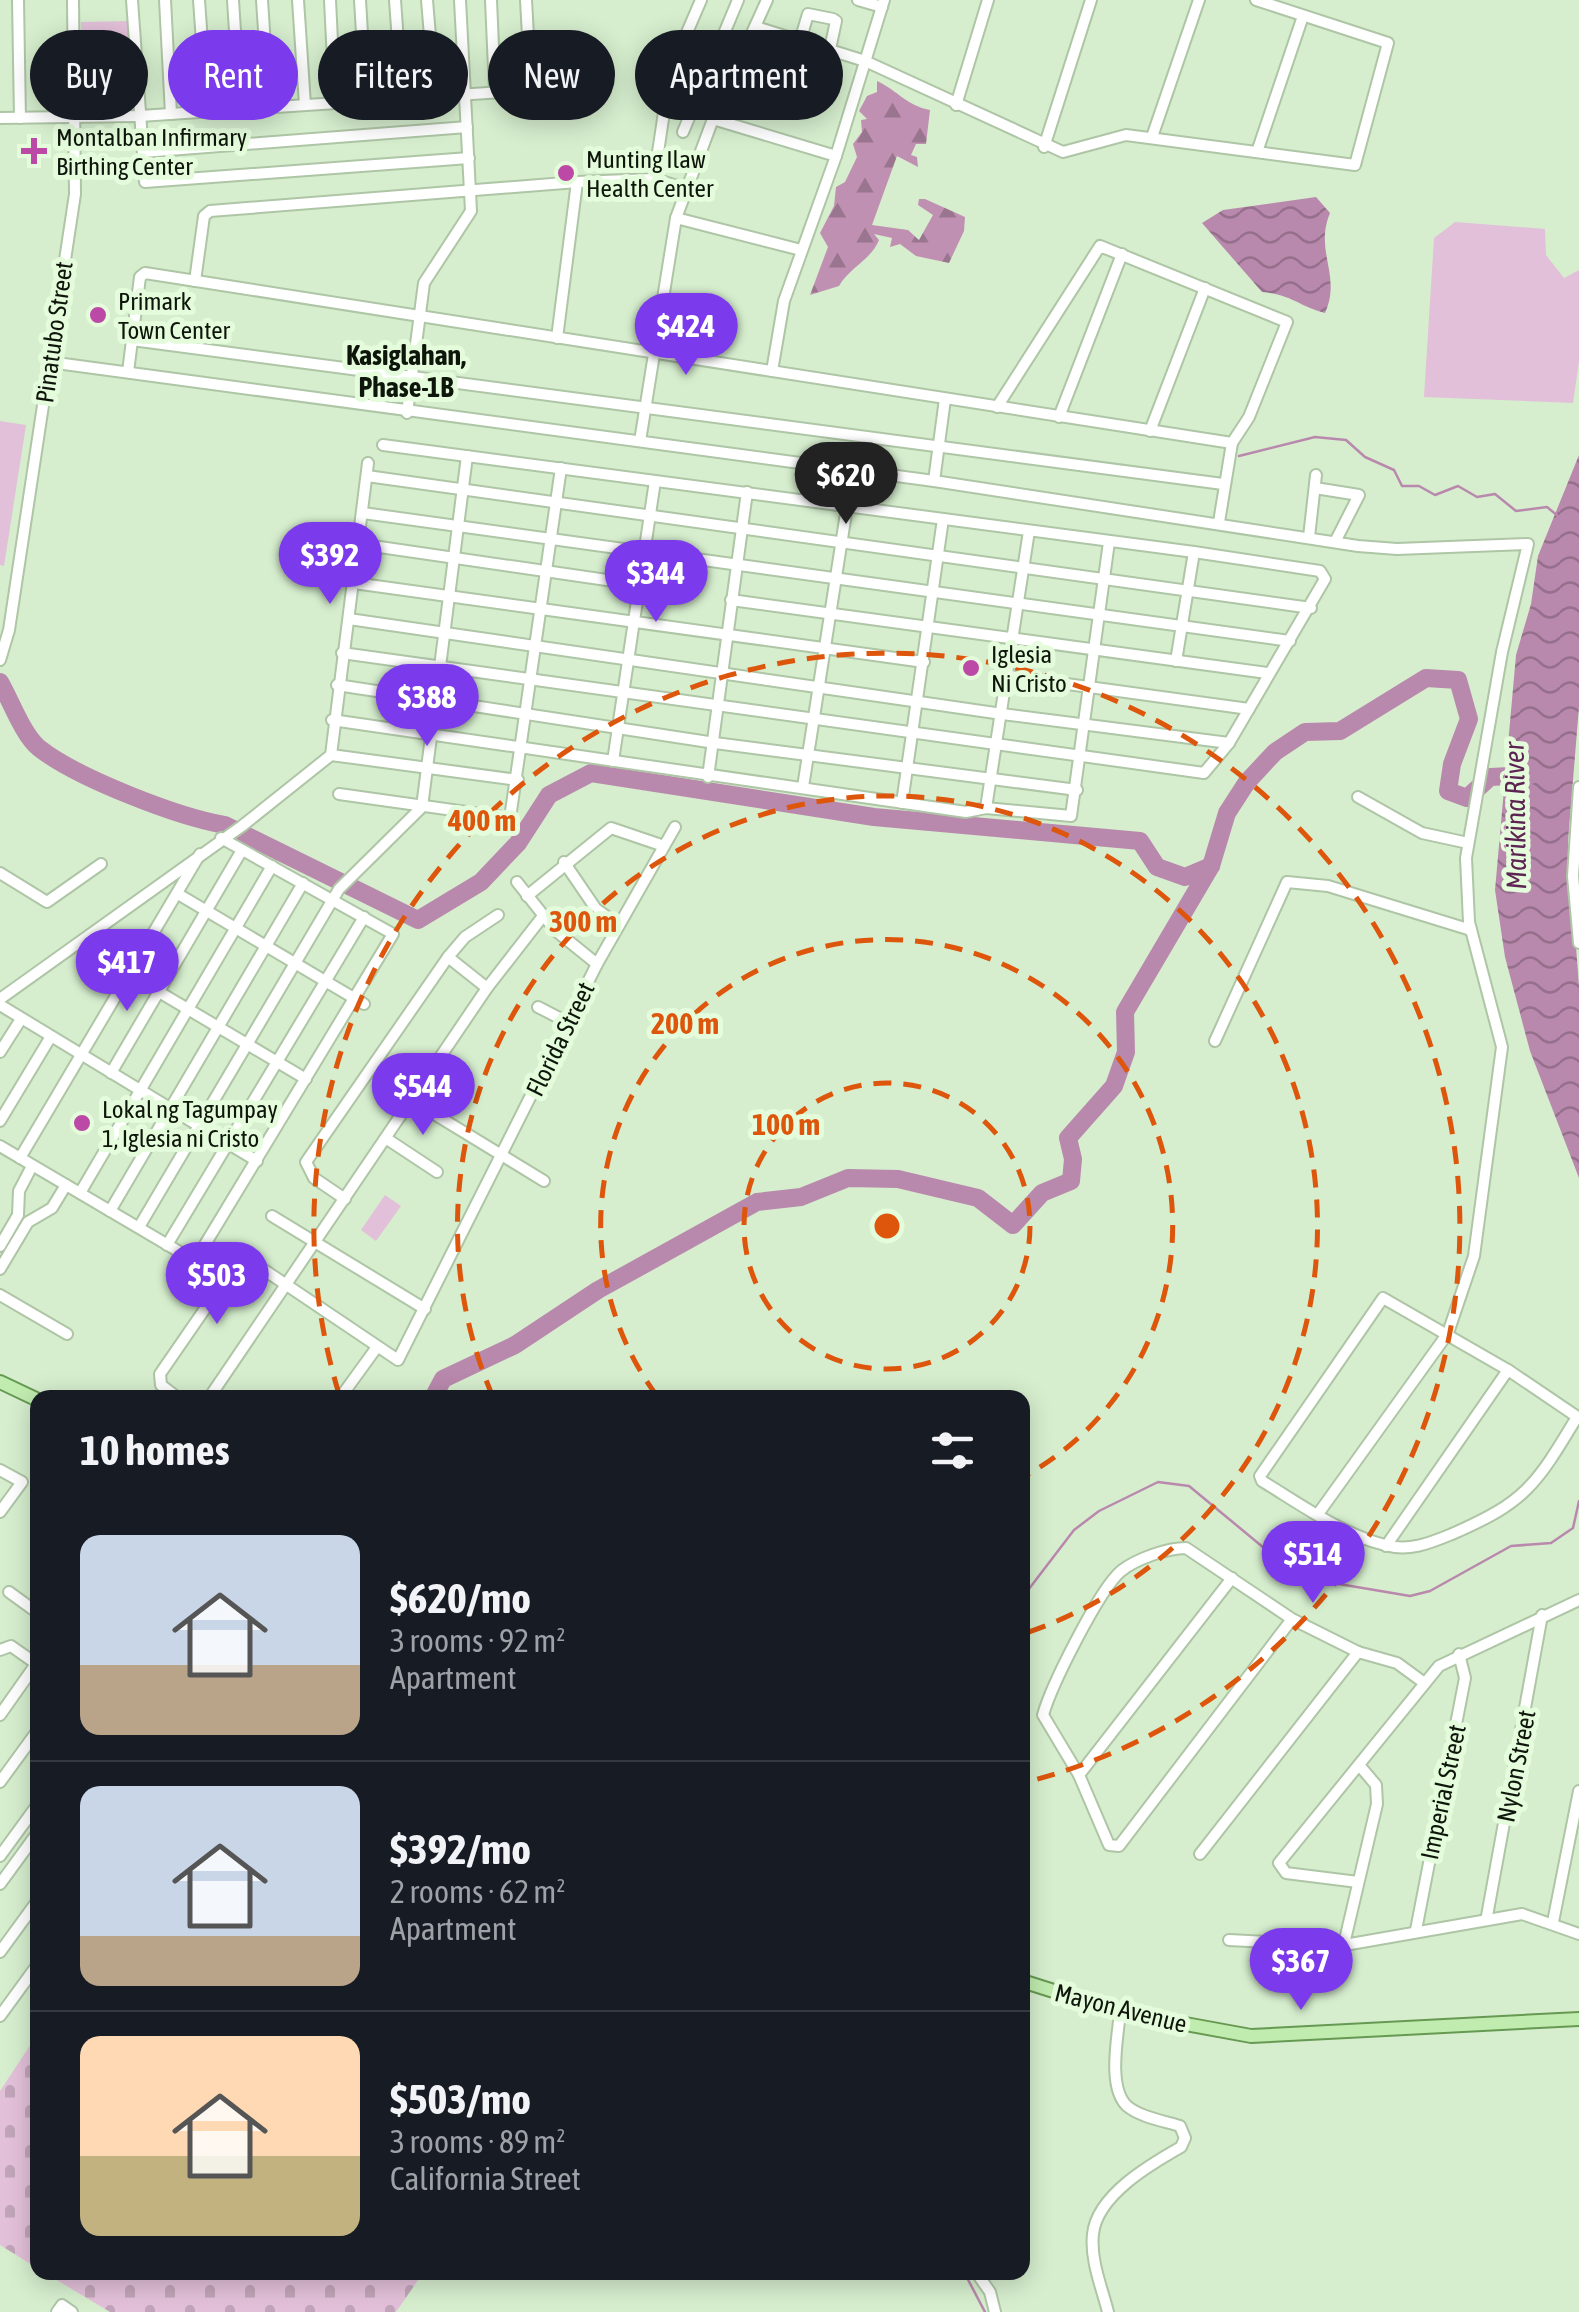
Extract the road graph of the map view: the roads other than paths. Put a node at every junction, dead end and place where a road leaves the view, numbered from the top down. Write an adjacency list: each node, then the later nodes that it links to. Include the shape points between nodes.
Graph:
1 (18, 0): 51 (street)
2 (73, 0): 27 (street, Pinatubo Street)
3 (132, 0): 28 (street)
4 (165, 0): 44 (street)
5 (199, 0): 29 (street)
6 (233, 0): 30 (street)
7 (262, 0): 31 (street)
8 (298, 0): 47 (street)
9 (330, 0): 32 (street)
10 (360, 0): 33 (street)
11 (395, 0): 34 (street)
12 (427, 0): 35 (street)
13 (460, 0): 36 (street)
14 (491, 0): 37 (street)
15 (526, 0): 38 (street)
16 (701, 0): 66 (street, via 670,72)
17 (738, 0): 59 (street)
18 (767, 0): 26 (street)
19 (858, 0): 24 (street)
20 (988, 0): 49 (street)
21 (1091, 0): 61 (street)
22 (1200, 0): 60 (street)
23 (1256, 0): 25 (street)
24 (883, 4): 45 (street)
25 (1303, 16): 63 (street); 63 (street, via 1388,43 1355,165)
26 (756, 26): 39 (street); 40 (street)
27 (74, 30)
28 (134, 30)
29 (201, 30)
30 (235, 30)
31 (264, 30)
32 (331, 30)
33 (362, 30)
34 (397, 30)
35 (429, 30)
36 (462, 30)
37 (492, 30)
38 (528, 30)
39 (754, 30)
40 (768, 30)
41 (803, 30): 42 (street, via 808,14 833,19)
42 (834, 30)
43 (843, 54): 45 (street)
44 (168, 57)
45 (865, 61): 49 (street); 64 (street)
46 (318, 103): 47 (street)
47 (306, 104): 48 (street)
48 (298, 105)
49 (956, 105): 61 (street)
50 (0, 118): 51 (street)
51 (20, 118): 52 (street)
52 (30, 118)
53 (76, 120): 79 (street, Pinatubo Street, via 75,194)
54 (140, 120): 62 (street)
55 (467, 120): 58 (street)
56 (713, 120): 68 (street)
57 (716, 120): 64 (street)
58 (467, 126): 62 (street); 65 (street)
59 (683, 132)
60 (1152, 137): 61 (street, via 1106,138 1070,152); 63 (street)
61 (1044, 147)
62 (143, 152): 65 (street, via 145,182)
63 (1257, 152)
64 (836, 156): 71 (street)
65 (469, 158): 69 (street)
66 (654, 179): 67 (street); 68 (street)
67 (577, 182): 69 (street); 76 (street)
68 (687, 189): 70 (street)
69 (471, 190): 73 (street, via 210,211); 75 (street, via 470,216 424,283)
70 (676, 218): 71 (street); 78 (street)
71 (801, 250): 81 (street)
72 (1122, 254): 74 (street); 84 (street, via 1098,247); 87 (street)
73 (195, 280): 75 (street); 77 (street, via 142,274)
74 (1205, 288): 88 (street); 91 (street, via 1287,322)
75 (418, 316): 76 (street); 82 (street)
76 (557, 338): 78 (street)
77 (132, 340): 80 (street); 82 (street)
78 (654, 352): 81 (street); 85 (street)
79 (49, 362): 80 (street); 152 (street, Pinatubo Street)
80 (128, 372): 86 (street)
81 (772, 372): 83 (street)
82 (412, 377): 85 (street); 86 (street)
83 (945, 399): 84 (street); 92 (street)
84 (997, 407): 87 (street)
85 (647, 408): 89 (street); 92 (street)
86 (408, 414): 89 (street)
87 (1059, 416): 88 (street)
88 (1150, 431): 91 (street)
89 (640, 441): 99 (street)
90 (383, 444): 93 (street)
91 (1232, 444): 100 (street)
92 (938, 446): 99 (street); 100 (street)
93 (468, 456): 95 (street); 102 (street)
94 (368, 462): 97 (street)
95 (562, 468): 98 (street); 104 (street)
96 (1316, 475): 101 (street)
97 (367, 476): 102 (street); 106 (street)
98 (655, 481): 103 (street); 107 (street)
99 (934, 481): 109 (street)
100 (1223, 484): 109 (street)
101 (1315, 488): 113 (street); 116 (street, via 1359,496)
102 (463, 489): 104 (street); 110 (street)
103 (747, 492): 105 (street); 111 (street)
104 (557, 502): 107 (street); 114 (street)
105 (847, 507): 108 (street); 117 (street)
106 (363, 513): 110 (street); 118 (street)
107 (651, 516): 111 (street); 119 (street)
108 (943, 519): 112 (street); 121 (street)
109 (1219, 522): 113 (street)
110 (458, 526): 114 (street); 122 (street)
111 (744, 530): 117 (street); 123 (street)
112 (1029, 531): 115 (street); 124 (street)
113 (1309, 537): 116 (street)
114 (552, 539): 119 (street); 125 (street)
115 (1109, 542): 120 (street); 127 (street)
116 (1335, 542): 199 (street, via 1397,549 1528,544)
117 (842, 543): 121 (street); 126 (street)
118 (359, 544): 122 (street); 128 (street)
119 (647, 551): 123 (street); 129 (street)
120 (1194, 552): 130 (street); 135 (street, via 1320,571 1325,579)
121 (938, 556): 124 (street); 131 (street)
122 (454, 558): 125 (street); 132 (street)
123 (736, 565): 126 (street); 133 (street)
124 (1024, 568): 127 (street); 134 (street)
125 (548, 571): 129 (street); 136 (street)
126 (837, 578): 131 (street); 137 (street)
127 (1104, 580): 130 (street); 138 (street)
128 (354, 582): 132 (street); 139 (street)
129 (641, 585): 140 (street)
130 (1188, 591): 135 (street); 142 (street)
131 (934, 592): 134 (street); 141 (street)
132 (448, 596): 136 (street); 143 (street)
133 (731, 600): 137 (street); 144 (street)
134 (1019, 604): 138 (street); 145 (street)
135 (1311, 608): 146 (street)
136 (542, 609): 140 (street); 147 (street)
137 (832, 611): 141 (street); 149 (street)
138 (1098, 614): 142 (street); 148 (street)
139 (349, 619): 143 (street); 150 (street)
140 (636, 622): 144 (street); 151 (street)
141 (928, 625): 145 (street); 154 (street)
142 (1183, 627): 146 (street); 153 (street)
143 (442, 632): 147 (street); 155 (street)
144 (728, 636): 149 (street); 156 (street)
145 (1014, 638): 148 (street); 158 (street)
146 (1290, 641): 157 (street)
147 (538, 645): 151 (street); 159 (street)
148 (1094, 649): 153 (street); 161 (street)
149 (826, 650): 154 (street); 162 (street)
150 (342, 653): 155 (street); 160 (street)
151 (630, 658): 156 (street); 163 (street)
152 (0, 660)
153 (1176, 660): 157 (street)
154 (924, 662): 164 (street)
155 (438, 668): 159 (street); 165 (street)
156 (724, 671): 162 (street); 166 (street)
157 (1267, 673): 167 (street)
158 (1008, 676): 161 (street); 169 (street)
159 (532, 681): 163 (street); 168 (street)
160 (337, 685): 165 (street); 171 (street)
161 (1092, 685): 167 (street); 172 (street)
162 (821, 687): 164 (street); 170 (street)
163 (626, 693): 166 (street); 173 (street)
164 (918, 699): 169 (street); 174 (street)
165 (434, 700): 168 (street); 175 (street)
166 (719, 706): 170 (street); 177 (street)
167 (1249, 709): 176 (street)
168 (528, 713): 173 (street); 179 (street)
169 (1002, 714): 172 (street); 178 (street)
170 (816, 719): 174 (street); 180 (street)
171 (332, 720): 175 (street); 181 (street)
172 (1086, 722): 176 (street); 182 (street)
173 (620, 727): 177 (street); 183 (street)
174 (910, 732): 178 (street); 184 (street)
175 (430, 735): 179 (street); 185 (street)
176 (1228, 742): 182 (street, via 1204,774)
177 (715, 743): 180 (street); 186 (street)
178 (996, 748): 182 (street); 188 (street)
179 (520, 749): 183 (street); 187 (street)
180 (812, 755): 184 (street); 189 (street)
181 (330, 756): 185 (street); 198 (street)
182 (1079, 758): 191 (street)
183 (612, 761): 186 (street)
184 (906, 767): 188 (street); 194 (street)
185 (427, 770): 187 (street); 195 (street)
186 (708, 776): 189 (street)
187 (518, 780): 195 (street, via 510,818)
188 (992, 780): 191 (street); 196 (street)
189 (804, 787): 194 (street)
190 (1579, 787): 219 (street, via 1572,876)
191 (1077, 790): 196 (street, via 1071,816)
192 (340, 794): 195 (street)
193 (1358, 796): 199 (street, via 1422,833)
194 (902, 803): 196 (street, via 966,812)
195 (422, 807): 209 (street)
196 (986, 808)
197 (675, 827): 200 (street, Florida Street)
198 (226, 835): 201 (street); 202 (street)
199 (1468, 843): 218 (street, via 1464,881)
200 (664, 846): 203 (street, via 610,828); 216 (street, Florida Street)
201 (242, 850): 205 (street); 212 (street)
202 (202, 851): 210 (street); 229 (street)
203 (564, 862): 211 (street); 216 (street, via 596,909)
204 (101, 864): 206 (street, via 47,902)
205 (272, 866): 208 (street); 217 (street)
206 (0, 873)
207 (517, 882): 211 (street)
208 (303, 883): 209 (street); 220 (street)
209 (339, 889): 215 (street); 222 (street)
210 (178, 894): 212 (street); 224 (street)
211 (527, 896): 214 (street)
212 (204, 910): 217 (street); 227 (street)
213 (498, 914): 221 (street)
214 (543, 916): 223 (street); 226 (street)
215 (364, 918): 225 (street); 228 (street, via 393,934)
216 (619, 925): 223 (street, Florida Street)
217 (234, 928): 220 (street); 231 (street)
218 (1471, 930): 236 (street, via 1328,886 1287,882); 271 (street, via 1502,1047 1501,1071 1474,1256)
219 (1579, 943)
220 (266, 948): 222 (street); 234 (street)
221 (448, 956): 226 (street); 259 (street, via 306,1165)
222 (294, 962): 225 (street); 237 (street)
223 (597, 964): 233 (street, Florida Street)
224 (127, 973): 227 (street); 239 (street)
225 (325, 982): 228 (street); 240 (street)
226 (486, 988): 244 (street)
227 (158, 991): 231 (street); 241 (street)
228 (359, 1001): 242 (street)
229 (0, 1002): 232 (street)
230 (538, 1007): 233 (street)
231 (184, 1010): 234 (street); 243 (street)
232 (21, 1019): 235 (street); 238 (street)
233 (569, 1024): 251 (street, Florida Street)
234 (215, 1027): 237 (street); 245 (street)
235 (50, 1038): 239 (street); 246 (street)
236 (1215, 1041)
237 (245, 1046): 240 (street); 247 (street)
238 (0, 1052)
239 (82, 1056): 241 (street); 252 (street)
240 (274, 1062): 242 (street); 249 (street)
241 (111, 1073): 243 (street)
242 (306, 1079): 253 (street)
243 (138, 1090): 245 (street); 258 (street)
244 (413, 1101): 248 (street); 251 (street)
245 (169, 1108): 247 (street); 260 (street)
246 (0, 1121)
247 (199, 1126): 249 (street); 263 (street)
248 (388, 1138): 255 (street); 259 (street)
249 (228, 1143): 253 (street); 265 (street)
250 (0, 1146): 252 (street)
251 (502, 1155): 256 (street); 270 (street, Florida Street)
252 (20, 1158): 254 (street)
253 (257, 1161): 265 (street, via 195,1261)
254 (32, 1166): 257 (street); 262 (street, via 19,1191)
255 (437, 1172)
256 (544, 1181)
257 (66, 1185): 258 (street); 262 (street, via 52,1208)
258 (80, 1193): 260 (street)
259 (344, 1199): 264 (street)
260 (110, 1211): 263 (street)
261 (272, 1216): 264 (street)
262 (23, 1218): 266 (street); 267 (street)
263 (139, 1228): 265 (street)
264 (315, 1243): 268 (street); 270 (street)
265 (168, 1244)
266 (0, 1246)
267 (0, 1269)
268 (285, 1288): 273 (street); 276 (street, via 242,1255 160,1374); 277 (street)
269 (0, 1296): 272 (street)
270 (425, 1309): 273 (street, Florida Street, via 398,1360)
271 (1448, 1333): 274 (street); 283 (street); 283 (street, via 1385,1298 1380,1302 1260,1473 1262,1481)
272 (67, 1334)
273 (377, 1346): 278 (street)
274 (1508, 1370): 280 (street); 284 (street)
275 (0, 1382): 279 (main road)
276 (168, 1390)
277 (215, 1390)
278 (346, 1390)
279 (30, 1396)
280 (1578, 1417): 284 (street, via 1541,1473 1504,1511 1428,1544)
281 (0, 1470): 282 (street, via 22,1482)
282 (0, 1512)
283 (1318, 1514): 284 (street)
284 (1386, 1546)
285 (1232, 1578): 290 (street); 300 (street); 300 (street, via 1182,1548 1142,1560 1112,1581 1043,1715)
286 (8, 1592): 288 (street)
287 (1579, 1600): 289 (street)
288 (30, 1608)
289 (1542, 1615): 293 (street); 310 (street, Nylon Street)
290 (1292, 1619): 292 (street); 300 (street, via 1119,1846 1106,1842)
291 (0, 1650): 294 (street, via 11,1646)
292 (1358, 1652): 296 (street, via 1397,1663); 305 (street)
293 (1459, 1654): 296 (street); 312 (street, Imperial Street, via 1466,1678)
294 (30, 1659)
295 (30, 1674): 297 (street)
296 (1423, 1682): 299 (street)
297 (0, 1715)
298 (30, 1741): 301 (street)
299 (1359, 1765): 307 (street, via 1377,1792); 307 (street, via 1280,1863 1286,1873)
300 (1078, 1774)
301 (0, 1782)
302 (1579, 1790): 311 (street)
303 (30, 1815): 306 (street)
304 (30, 1843): 308 (street)
305 (1200, 1854)
306 (0, 1856)
307 (1358, 1882): 315 (street)
308 (0, 1884)
309 (30, 1911): 316 (street)
310 (1487, 1916): 311 (street, via 1522,1914); 312 (street)
311 (1552, 1922): 313 (street)
312 (1416, 1930): 315 (street)
313 (1579, 1934)
314 (1229, 1940): 315 (street)
315 (1344, 1944)
316 (0, 1952)
317 (30, 1975): 320 (street)
318 (1030, 1983): 319 (main road, Mayon Avenue)
319 (1120, 2012): 321 (main road, Mayon Avenue, via 1267,2037); 326 (street, via 1122,2100 1180,2126 1185,2138 1145,2168 1096,2220 1093,2250)
320 (0, 2016)
321 (1579, 2019)
322 (982, 2280): 325 (street)
323 (57, 2312): 324 (street, via 62,2305)
324 (72, 2312)
325 (995, 2312)
326 (1108, 2312)

